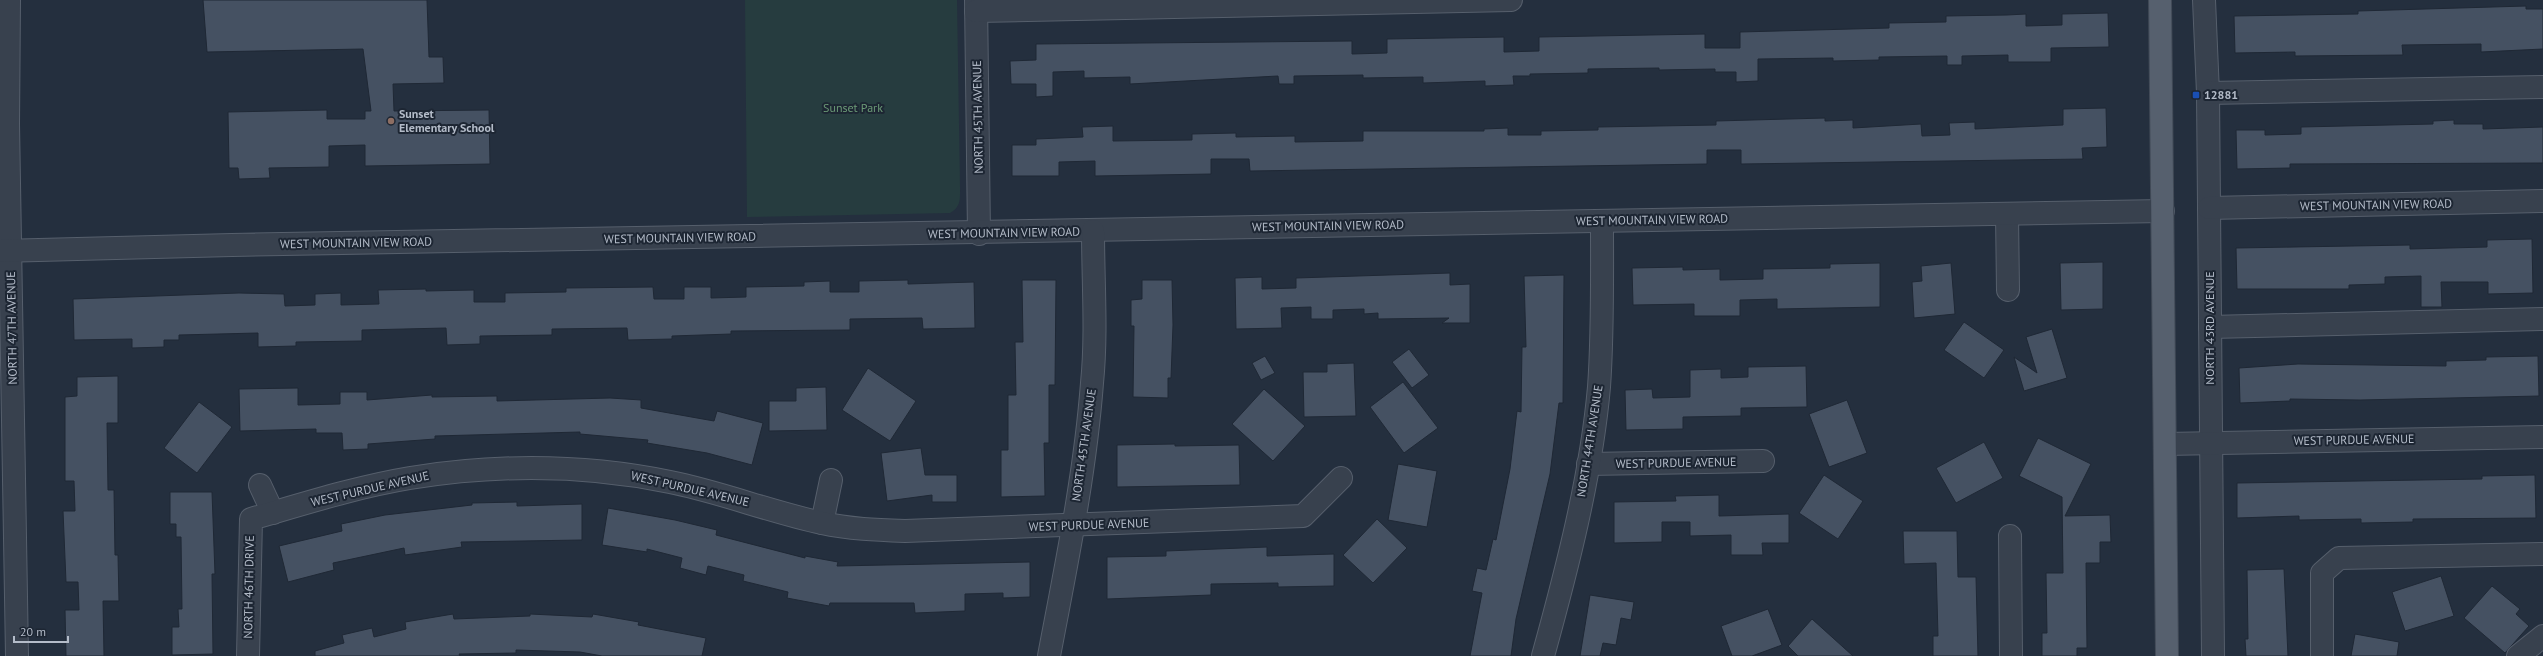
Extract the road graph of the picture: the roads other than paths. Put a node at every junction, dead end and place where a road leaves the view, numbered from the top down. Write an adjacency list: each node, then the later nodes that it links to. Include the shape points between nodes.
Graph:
1 (9, 0): 16 (street, NORTH 47TH AVENUE)
2 (1511, 0): 5 (street)
3 (2160, 0): 11 (main road)
4 (2204, 0): 8 (street, NORTH 43RD AVENUE)
5 (1198, 3): 6 (street)
6 (976, 5): 15 (street, NORTH 45TH AVENUE)
7 (2543, 87): 8 (street)
8 (2208, 93): 10 (street, NORTH 43RD AVENUE)
9 (2543, 201): 10 (street, WEST MOUNTAIN VIEW ROAD)
10 (2209, 208): 19 (street, NORTH 43RD AVENUE)
11 (2163, 211): 12 (street, WEST MOUNTAIN VIEW ROAD); 22 (main road)
12 (2008, 214): 13 (street, WEST MOUNTAIN VIEW ROAD); 17 (street)
13 (1602, 221): 14 (street, WEST MOUNTAIN VIEW ROAD); 24 (street, NORTH 44TH AVENUE, via 1599,387)
14 (1093, 231): 15 (street, WEST MOUNTAIN VIEW ROAD); 31 (street, NORTH 45TH AVENUE, via 1093,376)
15 (979, 234): 16 (street, WEST MOUNTAIN VIEW ROAD, via 232,245)
16 (5, 251): 35 (street, NORTH 47TH AVENUE)
17 (2008, 290)
18 (2543, 319): 19 (street)
19 (2210, 326): 21 (street, NORTH 43RD AVENUE)
20 (2543, 438): 21 (street, WEST PURDUE AVENUE)
21 (2211, 443): 22 (street, WEST PURDUE AVENUE); 41 (street, NORTH 43RD AVENUE)
22 (2164, 444): 40 (main road)
23 (1763, 461): 24 (street, WEST PURDUE AVENUE)
24 (1588, 464): 38 (street, NORTH 44TH AVENUE)
25 (1341, 478): 31 (street, WEST PURDUE AVENUE, via 1303,516)
26 (831, 480): 30 (street)
27 (260, 485): 28 (street)
28 (273, 513): 29 (street, WEST PURDUE AVENUE); 30 (street, WEST PURDUE AVENUE, via 416,478 507,467 564,468 619,473 670,482)
29 (251, 519): 36 (street, NORTH 46TH DRIVE)
30 (822, 523): 31 (street, WEST PURDUE AVENUE, via 861,530 905,531)
31 (1073, 526): 37 (street, NORTH 45TH AVENUE)
32 (2010, 536): 39 (street)
33 (2543, 554): 42 (street, via 2339,558 2322,573)
34 (2543, 636): 43 (street)
35 (17, 656)
36 (248, 656)
37 (1049, 656)
38 (1543, 656)
39 (2011, 656)
40 (2167, 656)
41 (2213, 656)
42 (2322, 656)
43 (2518, 656)

